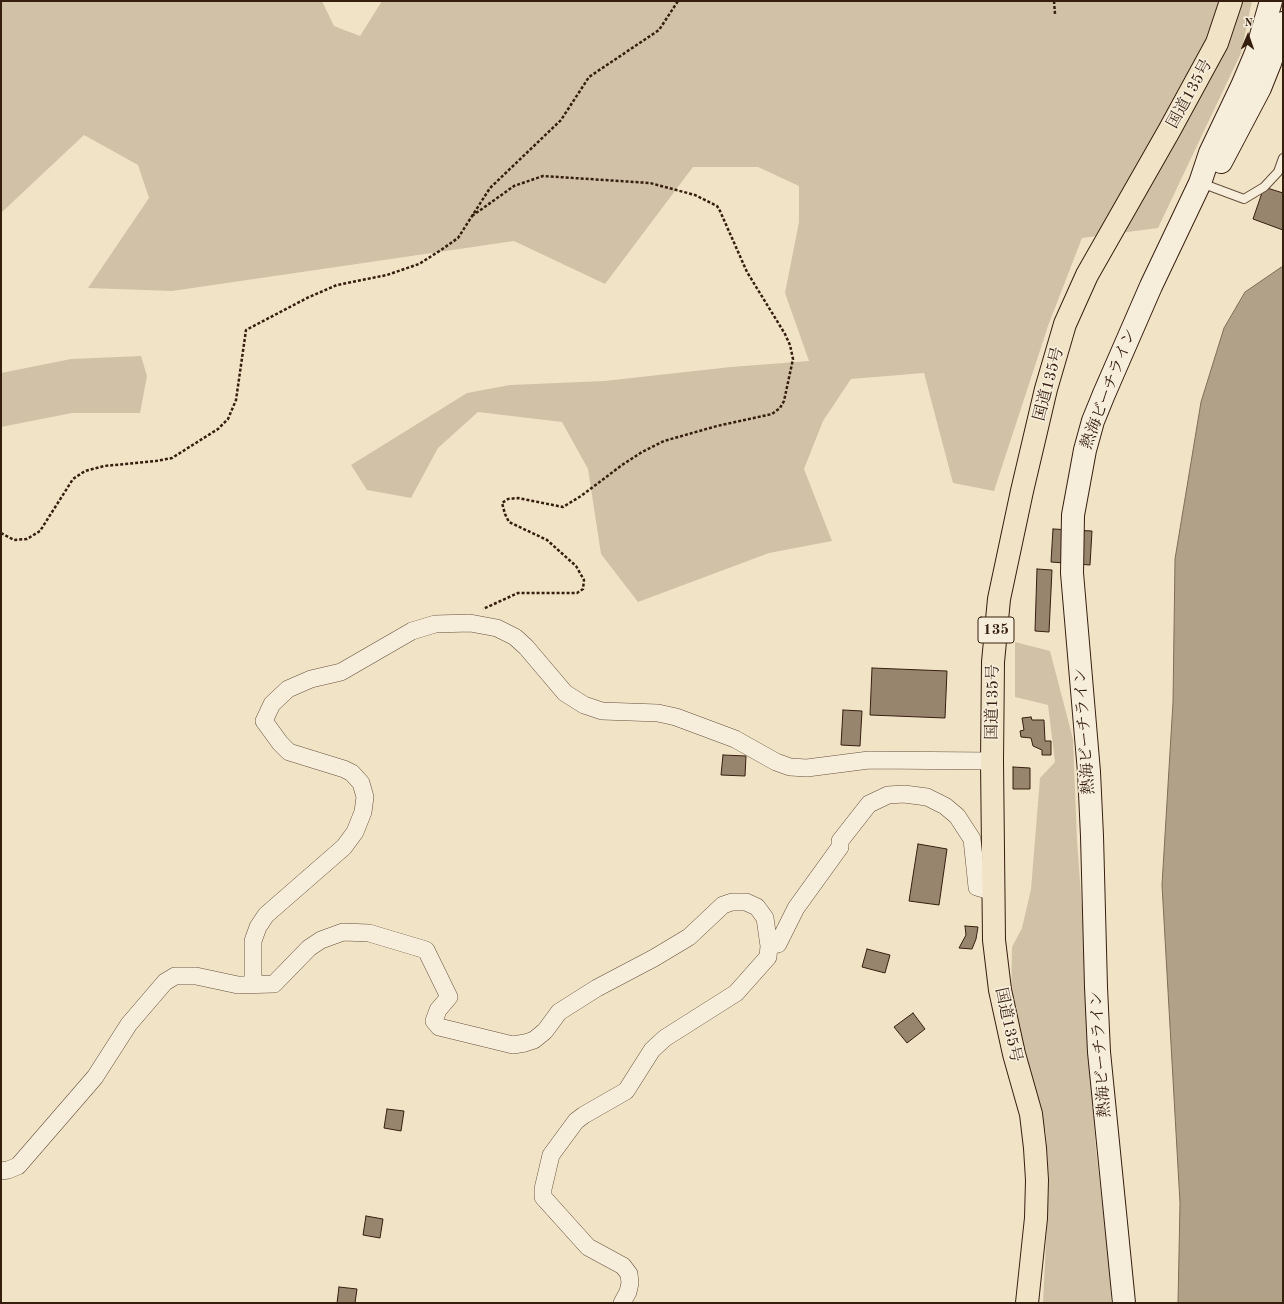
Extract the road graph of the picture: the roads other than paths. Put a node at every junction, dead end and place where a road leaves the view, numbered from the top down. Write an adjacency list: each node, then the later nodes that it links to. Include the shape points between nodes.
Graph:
1 (1231, 1): 6 (highway, 国道135号 / 135, via 1217,43 1088,275 1065,324 1022,490 999,599 993,662)
2 (1271, 1): 5 (street, 熱海ビーチライン, via 1256,53 1210,153)
3 (1283, 23): 5 (street, 熱海ビーチライン, via 1270,63 1248,112 1223,160)
4 (1283, 158): 5 (lane, via 1278,172 1264,187 1244,199)
5 (1200, 183): 13 (street, 熱海ビーチライン, via 1151,286 1093,421 1073,515 1072,573 1089,772 1099,1052)
6 (992, 761): 7 (highway, 国道135号 / 135); 9 (street, via 869,760 808,768 790,767 735,739 676,717 658,713 602,711 584,705 565,693 515,637 497,628 470,623 435,624 412,631 341,672 311,680 288,690 272,704 264,721 280,743 289,752 344,768 352,773 361,783 365,797 363,812 355,832 344,847 266,916 258,927 253,941)
7 (994, 892): 8 (street, via 978,888 972,838 957,816 945,806 927,797 888,795 868,804 796,908 778,944); 12 (highway, 国道135号 / 135, via 994,940 1000,990 1030,1114 1035,1148 1036,1218)
8 (769, 946): 9 (street, via 765,918 757,907 746,902 732,902 723,906 689,937 559,1012 546,1031 534,1040 513,1045 439,1027 434,1021 438,1010 449,997 426,950 369,933 343,932 321,940 309,948 274,984); 11 (street, via 768,957 736,993 665,1038 652,1050 626,1091 576,1121 551,1154 543,1197 588,1247 623,1266 629,1274 629,1288)
9 (252, 984): 10 (street, via 238,985 196,976 175,976 165,982 129,1024 95,1077 18,1166)
10 (1, 1171)
11 (622, 1303)
12 (1027, 1303)
13 (1124, 1303)

